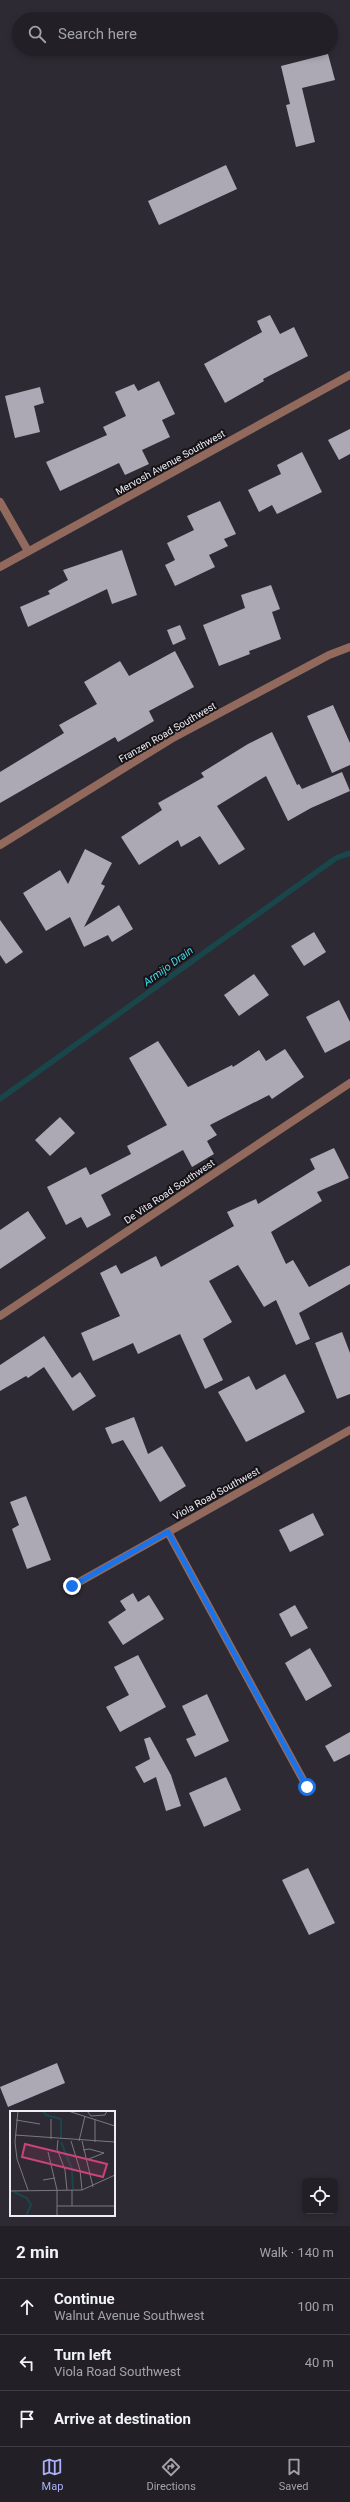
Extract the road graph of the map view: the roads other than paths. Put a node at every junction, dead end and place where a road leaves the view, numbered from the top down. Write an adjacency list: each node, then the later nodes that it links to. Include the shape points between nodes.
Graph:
1 (350, 375): 3 (street, Mervosh Avenue Southwest)
2 (0, 502): 3 (street)
3 (28, 551): 4 (street, Mervosh Avenue Southwest)
4 (0, 567)
5 (350, 647): 6 (street, Franzen Road Southwest, via 329,655 171,739)
6 (0, 845)
7 (350, 1083): 8 (street, De Vita Road Southwest)
8 (0, 1316)
9 (350, 1430): 10 (street, Viola Road Southwest)
10 (168, 1532): 11 (street, Viola Road Southwest); 12 (street)
11 (72, 1586)
12 (307, 1787)

